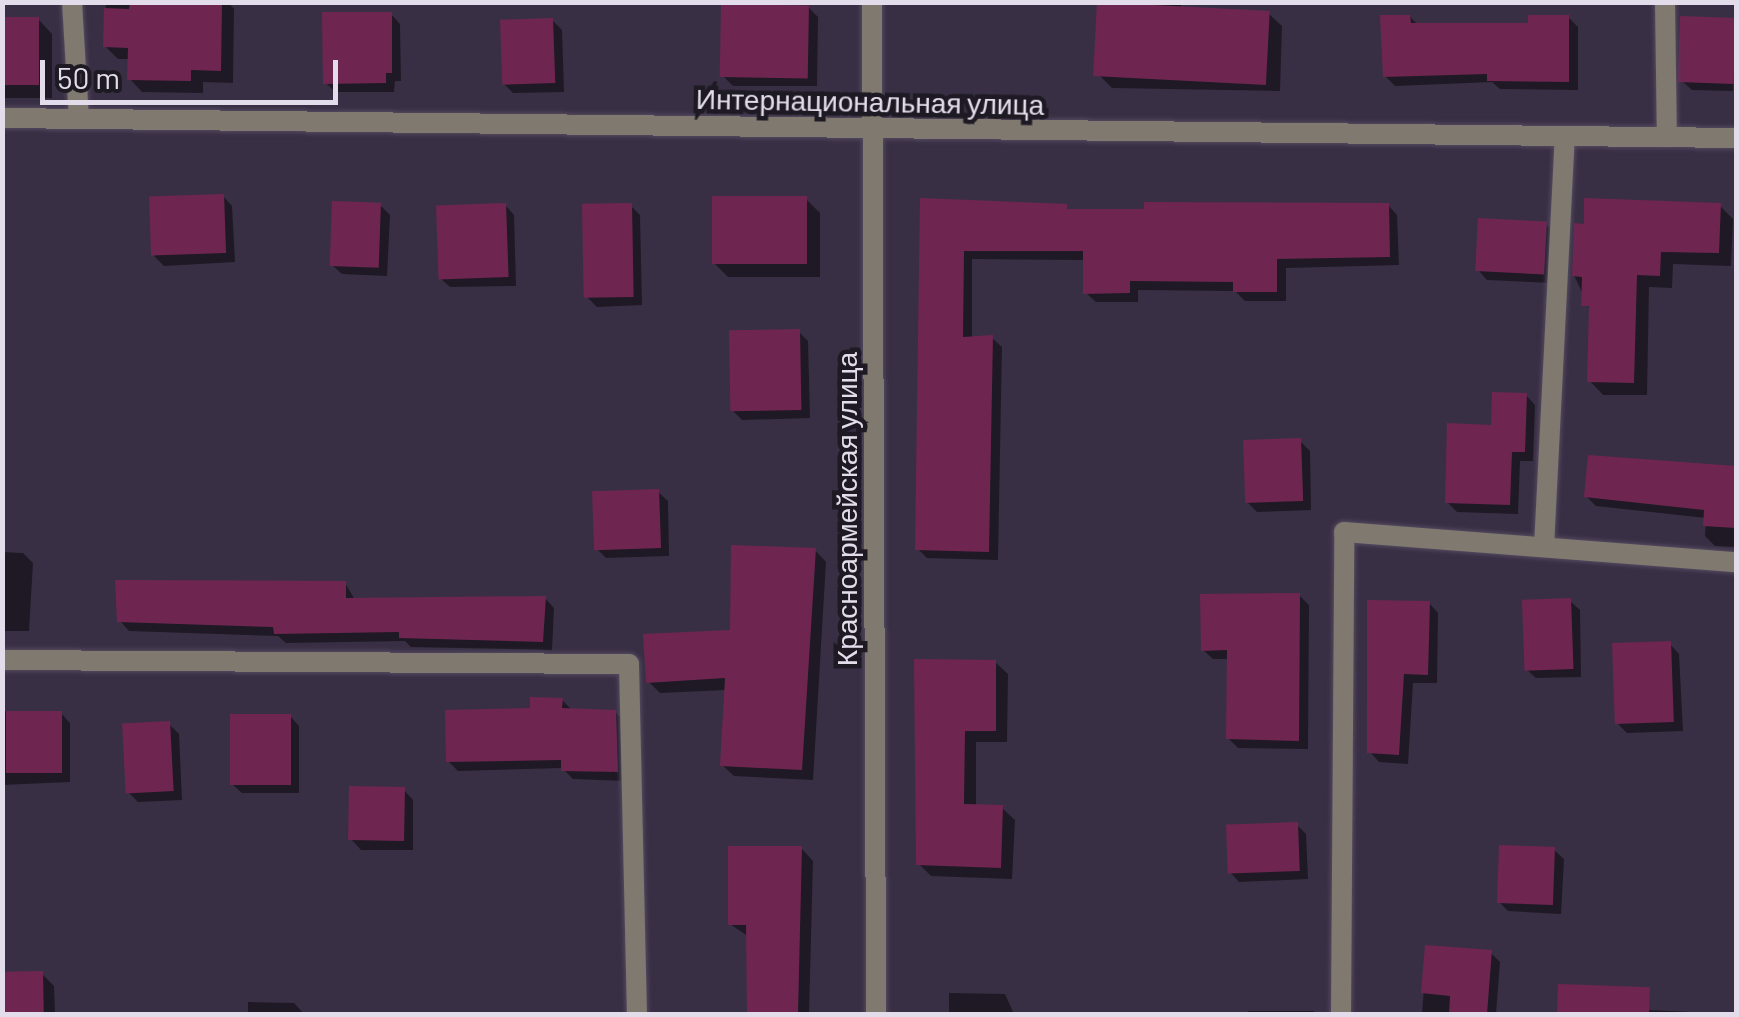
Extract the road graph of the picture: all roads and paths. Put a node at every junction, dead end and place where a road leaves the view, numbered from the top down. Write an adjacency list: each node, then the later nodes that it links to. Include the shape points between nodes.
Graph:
1 (72, 2): 5 (street)
2 (872, 2): 6 (street, Красноармейская улица)
3 (1665, 2): 8 (street)
4 (2, 118): 5 (street, Интернациональная улица)
5 (79, 119): 6 (street, Интернациональная улица)
6 (871, 129): 7 (street, Интернациональная улица); 14 (street, Красноармейская улица)
7 (1564, 136): 8 (street, Интернациональная улица); 10 (street)
8 (1667, 137): 9 (street, Интернациональная улица)
9 (1736, 138)
10 (1544, 547): 11 (street); 15 (street, via 1344,532)
11 (1736, 562)
12 (2, 660): 13 (street, via 629,664)
13 (637, 1014)
14 (876, 1014)
15 (1342, 1014)

